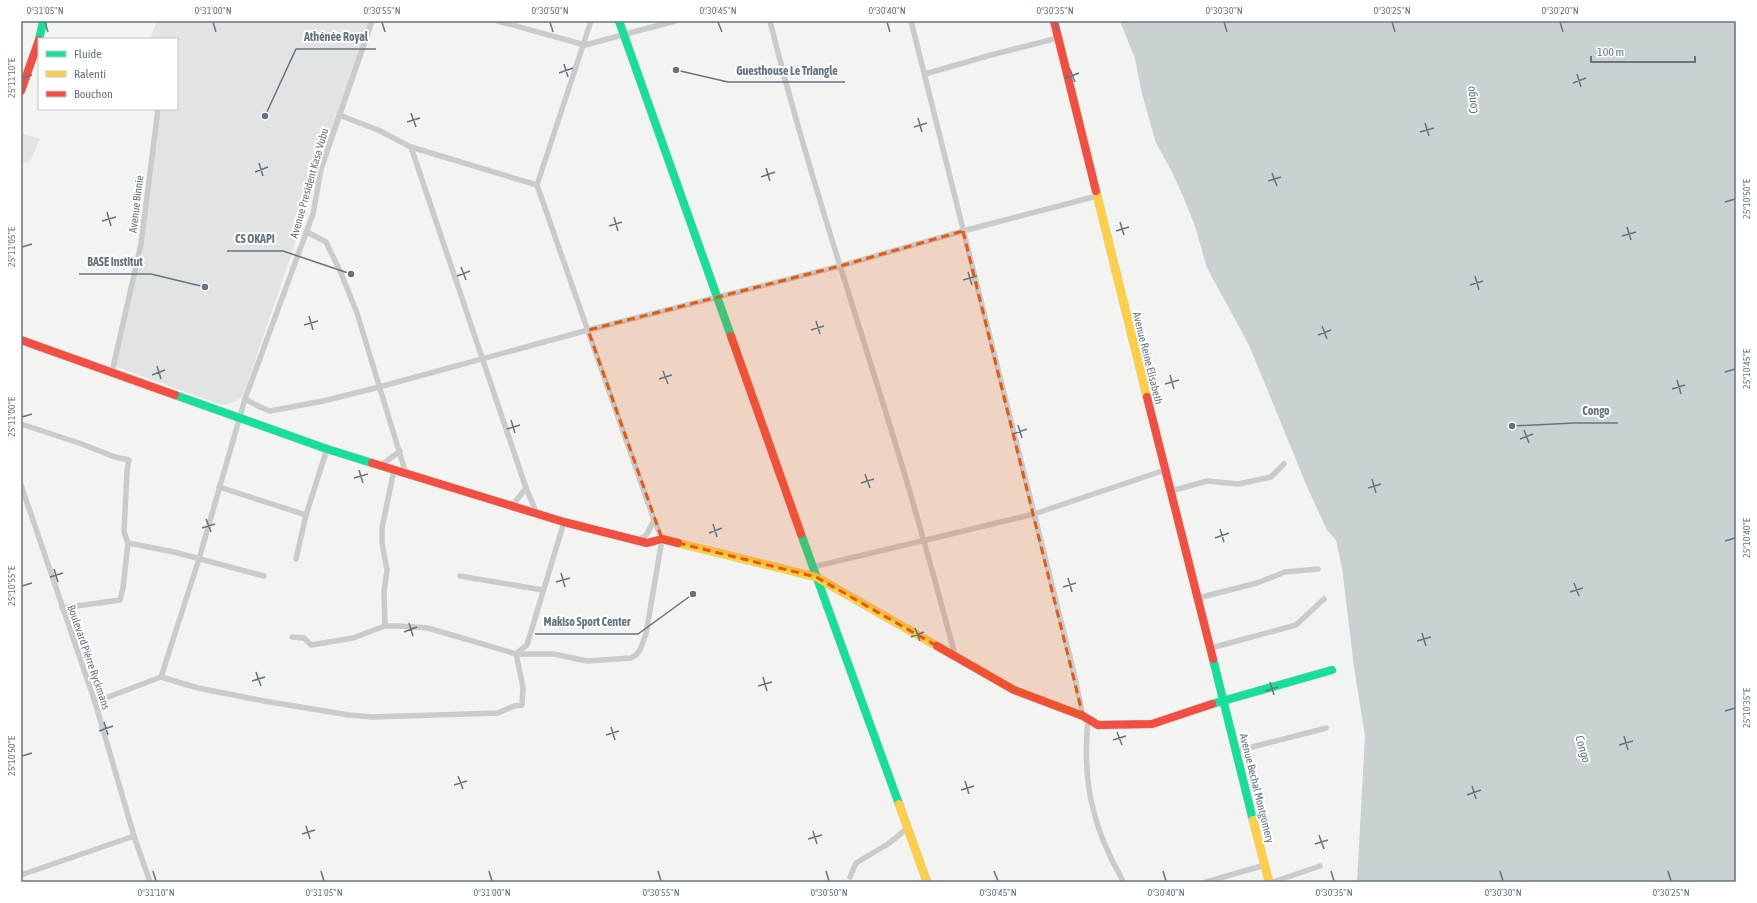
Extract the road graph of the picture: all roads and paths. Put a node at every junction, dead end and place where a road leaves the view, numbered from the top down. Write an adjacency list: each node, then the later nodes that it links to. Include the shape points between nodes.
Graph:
1 (372, 21): 18 (street, Avenue President Kasa Vubu)
2 (498, 21): 14 (street)
3 (591, 21): 14 (street)
4 (619, 21): 10 (street)
5 (675, 21): 10 (street)
6 (770, 21): 24 (street, via 789,100)
7 (911, 21): 15 (street)
8 (1054, 21): 12 (street, Avenue Reine Elisabeth)
9 (44, 22): 11 (street)
10 (623, 34): 14 (street); 25 (street)
11 (39, 38)
12 (1058, 38): 15 (street); 21 (street, Avenue Reine Elisabeth)
13 (38, 42): 16 (street)
14 (585, 45): 20 (street)
15 (925, 74): 22 (street)
16 (21, 91)
17 (158, 110): 29 (street, Avenue Binnie, via 141,244)
18 (339, 115): 19 (street, via 378,130); 23 (street, Avenue President Kasa Vubu, via 321,169 313,214)
19 (411, 147): 20 (street); 28 (street)
20 (537, 185): 26 (street)
21 (1097, 196): 22 (street); 39 (street, Avenue Reine Elisabeth)
22 (963, 231): 24 (street); 47 (street)
23 (306, 232): 30 (street, via 326,242 341,273 357,313); 31 (street, Avenue President Kasa Vubu)
24 (840, 266): 25 (street); 52 (street)
25 (717, 297): 26 (street); 57 (street)
26 (588, 330): 28 (street); 49 (street)
27 (21, 340): 29 (street)
28 (482, 358): 30 (street); 43 (street)
29 (112, 372): 32 (street)
30 (379, 387): 31 (street, via 270,411); 35 (street)
31 (245, 399): 32 (street, Avenue President Kasa Vubu)
32 (241, 418): 34 (street); 42 (street, Avenue President Kasa Vubu)
33 (21, 424): 54 (street, via 129,460 124,532)
34 (327, 449): 37 (street); 48 (street)
35 (400, 451): 37 (street); 40 (street)
36 (1284, 464): 44 (street, via 1271,477 1238,484 1207,481)
37 (380, 466): 38 (street)
38 (394, 470): 40 (street); 66 (street, via 382,528 387,570 384,592)
39 (1165, 470): 44 (street, Avenue Reine Elisabeth); 47 (street)
40 (406, 474): 45 (street)
41 (21, 485): 65 (street, Boulevard Piérre Ryckmans)
42 (219, 486): 48 (street); 55 (street, Avenue President Kasa Vubu)
43 (526, 488): 45 (street); 46 (street)
44 (1171, 491): 63 (street, Avenue Reine Elisabeth)
45 (512, 506): 46 (street)
46 (537, 514): 50 (street)
47 (1034, 514): 52 (street); 75 (street)
48 (306, 515): 56 (street)
49 (654, 520): 51 (street); 53 (street, via 647,534)
50 (564, 522): 53 (street); 62 (street)
51 (662, 539): 53 (street, via 647,543); 61 (street); 69 (street, via 646,634 636,655 625,660 587,661 554,654)
52 (924, 540): 57 (street); 70 (street)
53 (638, 541)
54 (128, 543): 55 (street); 65 (street, via 124,588 120,600)
55 (199, 559): 59 (street); 72 (street, Avenue President Kasa Vubu)
56 (296, 559)
57 (813, 567): 61 (street)
58 (1318, 569): 63 (street, via 1285,572 1257,583)
59 (264, 576)
60 (460, 576): 62 (street)
61 (816, 576): 70 (street); 78 (street)
62 (543, 590): 69 (street, via 526,645)
63 (1198, 598): 68 (street, Avenue Reine Elisabeth)
64 (1324, 599): 68 (street, via 1296,625)
65 (62, 608): 74 (street, Boulevard Piérre Ryckmans)
66 (385, 626): 67 (street, via 353,638 310,645 304,638); 69 (street, via 428,628)
67 (292, 637)
68 (1211, 648): 73 (street, Avenue Reine Elisabeth)
69 (516, 654): 72 (street, via 523,687 522,705 491,714 372,717 349,715 198,688)
70 (955, 654): 75 (street, via 1014,690)
71 (1332, 670): 73 (street)
72 (161, 677): 74 (street)
73 (1223, 700): 75 (street, via 1152,724 1108,726 1098,725); 77 (street, Avenue Bechal Montgomery)
74 (95, 702): 79 (street, Boulevard Piérre Ryckmans)
75 (1085, 718): 84 (street, via 1087,777 1092,810 1107,854)
76 (1326, 728): 77 (street)
77 (1237, 751): 80 (street, Avenue Bechal Montgomery)
78 (908, 828): 83 (street, via 888,844 856,863); 86 (street)
79 (134, 836): 82 (street); 85 (street, Boulevard Piérre Ryckmans)
80 (1264, 865): 87 (street); 88 (street, Avenue Bechal Montgomery)
81 (1320, 866): 89 (street)
82 (21, 875)
83 (850, 877)
84 (1122, 879)
85 (150, 882)
86 (927, 882)
87 (1206, 882)
88 (1269, 882)
89 (1273, 882)

